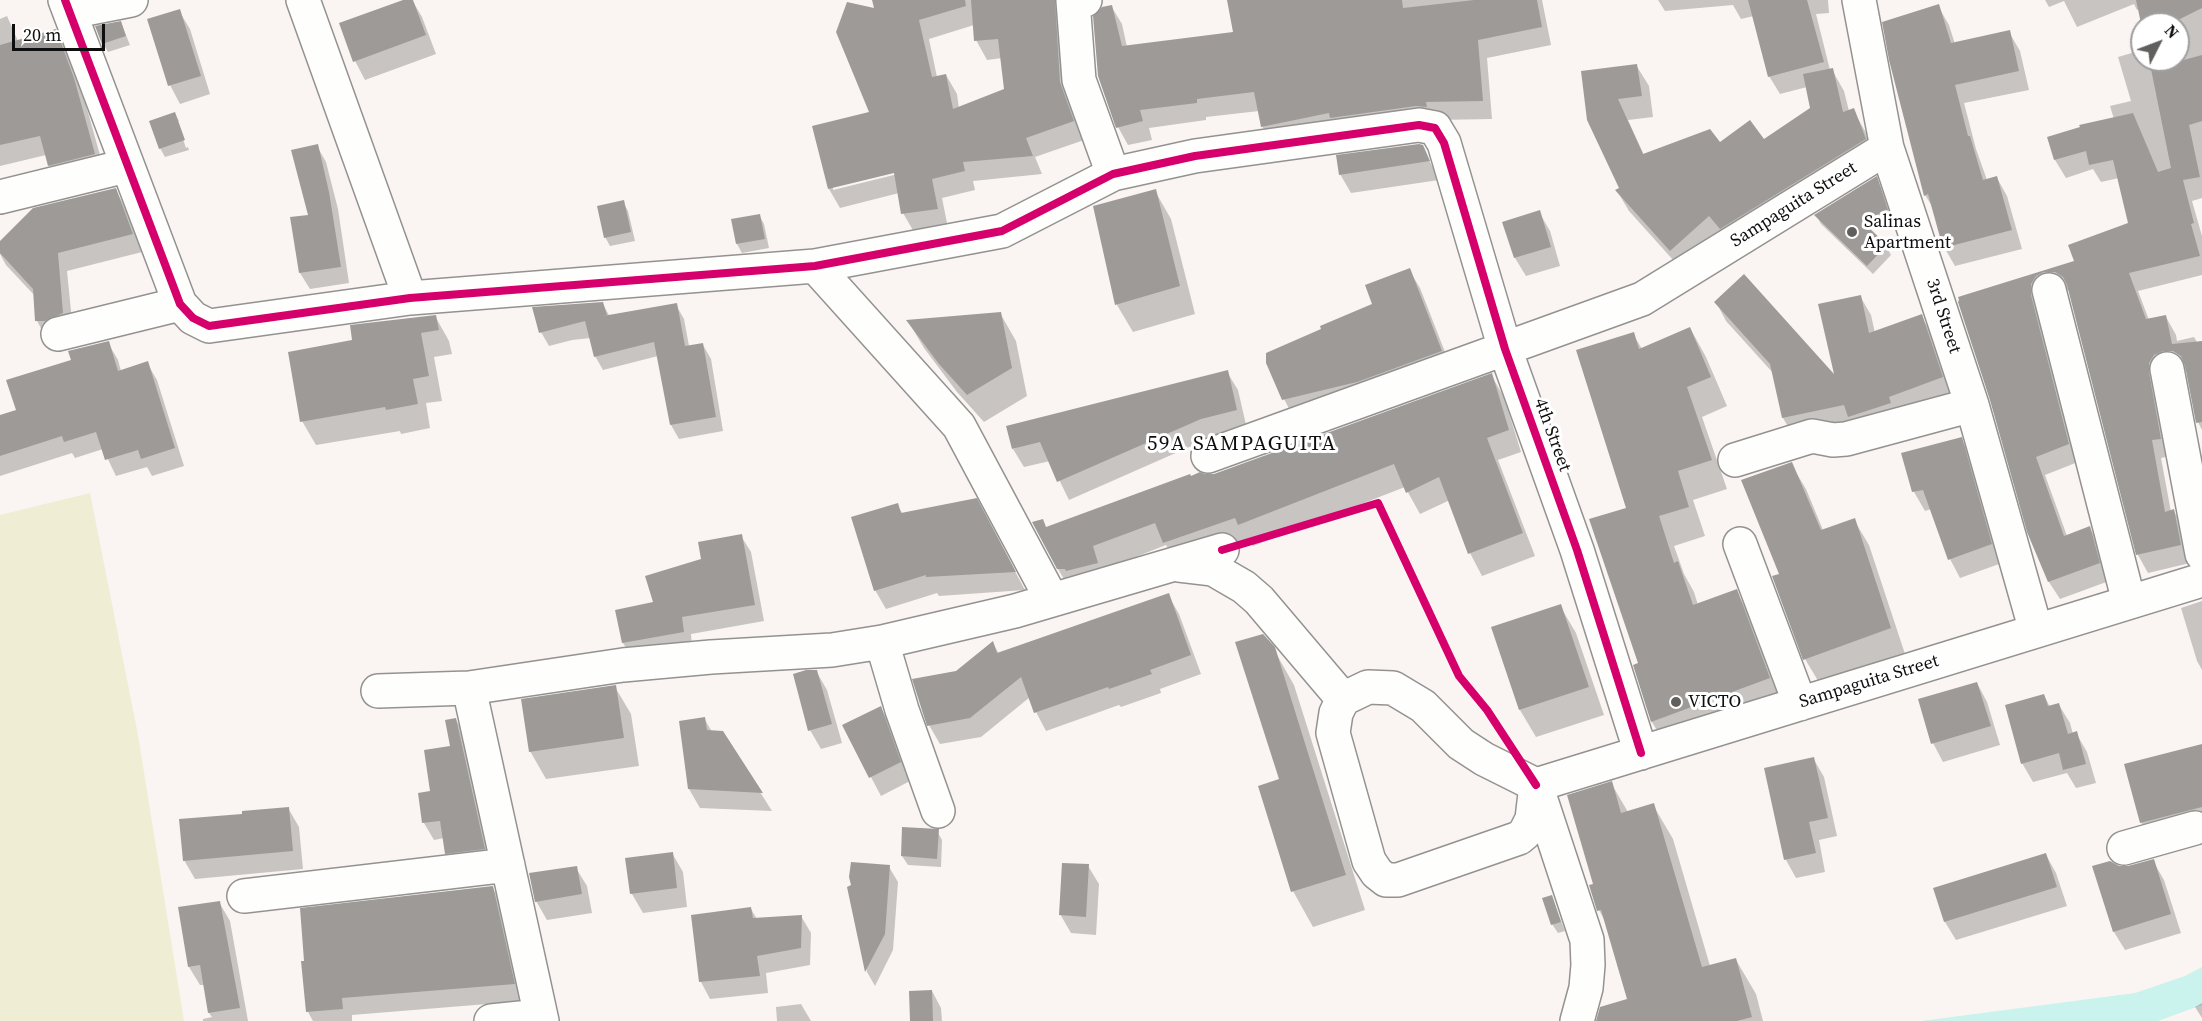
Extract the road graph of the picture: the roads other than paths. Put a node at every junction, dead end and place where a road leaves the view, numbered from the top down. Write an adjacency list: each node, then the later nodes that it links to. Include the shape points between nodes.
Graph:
1 (131, 0): 5 (street)
2 (303, 0): 12 (street)
3 (1085, 0): 8 (street, via 1073,1 1079,80)
4 (1859, 0): 6 (street, 3rd Street)
5 (67, 6): 7 (street)
6 (1887, 148): 15 (street, Sampaguita Street, via 1642,299); 17 (street, 3rd Street)
7 (126, 166): 9 (street); 13 (street)
8 (1113, 174): 10 (street, via 1002,231); 15 (street, 4th Street, via 1195,156 1419,125 1435,128 1444,143)
9 (0, 197)
10 (815, 266): 12 (street); 25 (street, via 959,426)
11 (2049, 290): 26 (street)
12 (410, 298): 13 (street, via 209,326 193,318)
13 (180, 304): 14 (street)
14 (58, 334)
15 (1505, 349): 18 (street, Sampaguita Street); 33 (street, 4th Street, via 1577,550)
16 (2167, 369): 22 (street)
17 (1972, 405): 19 (street, via 1846,439 1812,436); 27 (street, 3rd Street)
18 (1208, 456)
19 (1735, 460)
20 (1740, 544): 32 (street)
21 (1222, 550): 23 (street)
22 (2202, 555)
23 (1174, 564): 25 (street); 31 (street, via 1213,569 1244,587)
24 (2202, 580): 26 (street, Sampaguita Street)
25 (1051, 598): 28 (street)
26 (2129, 602): 27 (street, Sampaguita Street)
27 (2036, 631): 32 (street, Sampaguita Street)
28 (882, 642): 29 (street, via 832,650 623,665); 35 (street)
29 (469, 688): 30 (street); 39 (street)
30 (378, 691)
31 (1343, 699): 34 (street, via 1368,687 1393,688 1423,706 1461,744); 37 (street, via 1333,734 1369,861 1377,873 1386,880 1398,880)
32 (1800, 704): 33 (street, Sampaguita Street)
33 (1641, 753): 34 (street, Sampaguita Street)
34 (1536, 785): 37 (street, via 1532,819 1525,834); 40 (street)
35 (938, 810)
36 (2195, 828): 38 (street)
37 (1518, 838): 40 (street, via 1543,845)
38 (2124, 848)
39 (508, 865): 41 (street); 42 (street)
40 (1563, 865): 44 (street, via 1587,940 1586,988)
41 (244, 896)
42 (541, 1018): 43 (street)
43 (491, 1021)
44 (1577, 1021)

